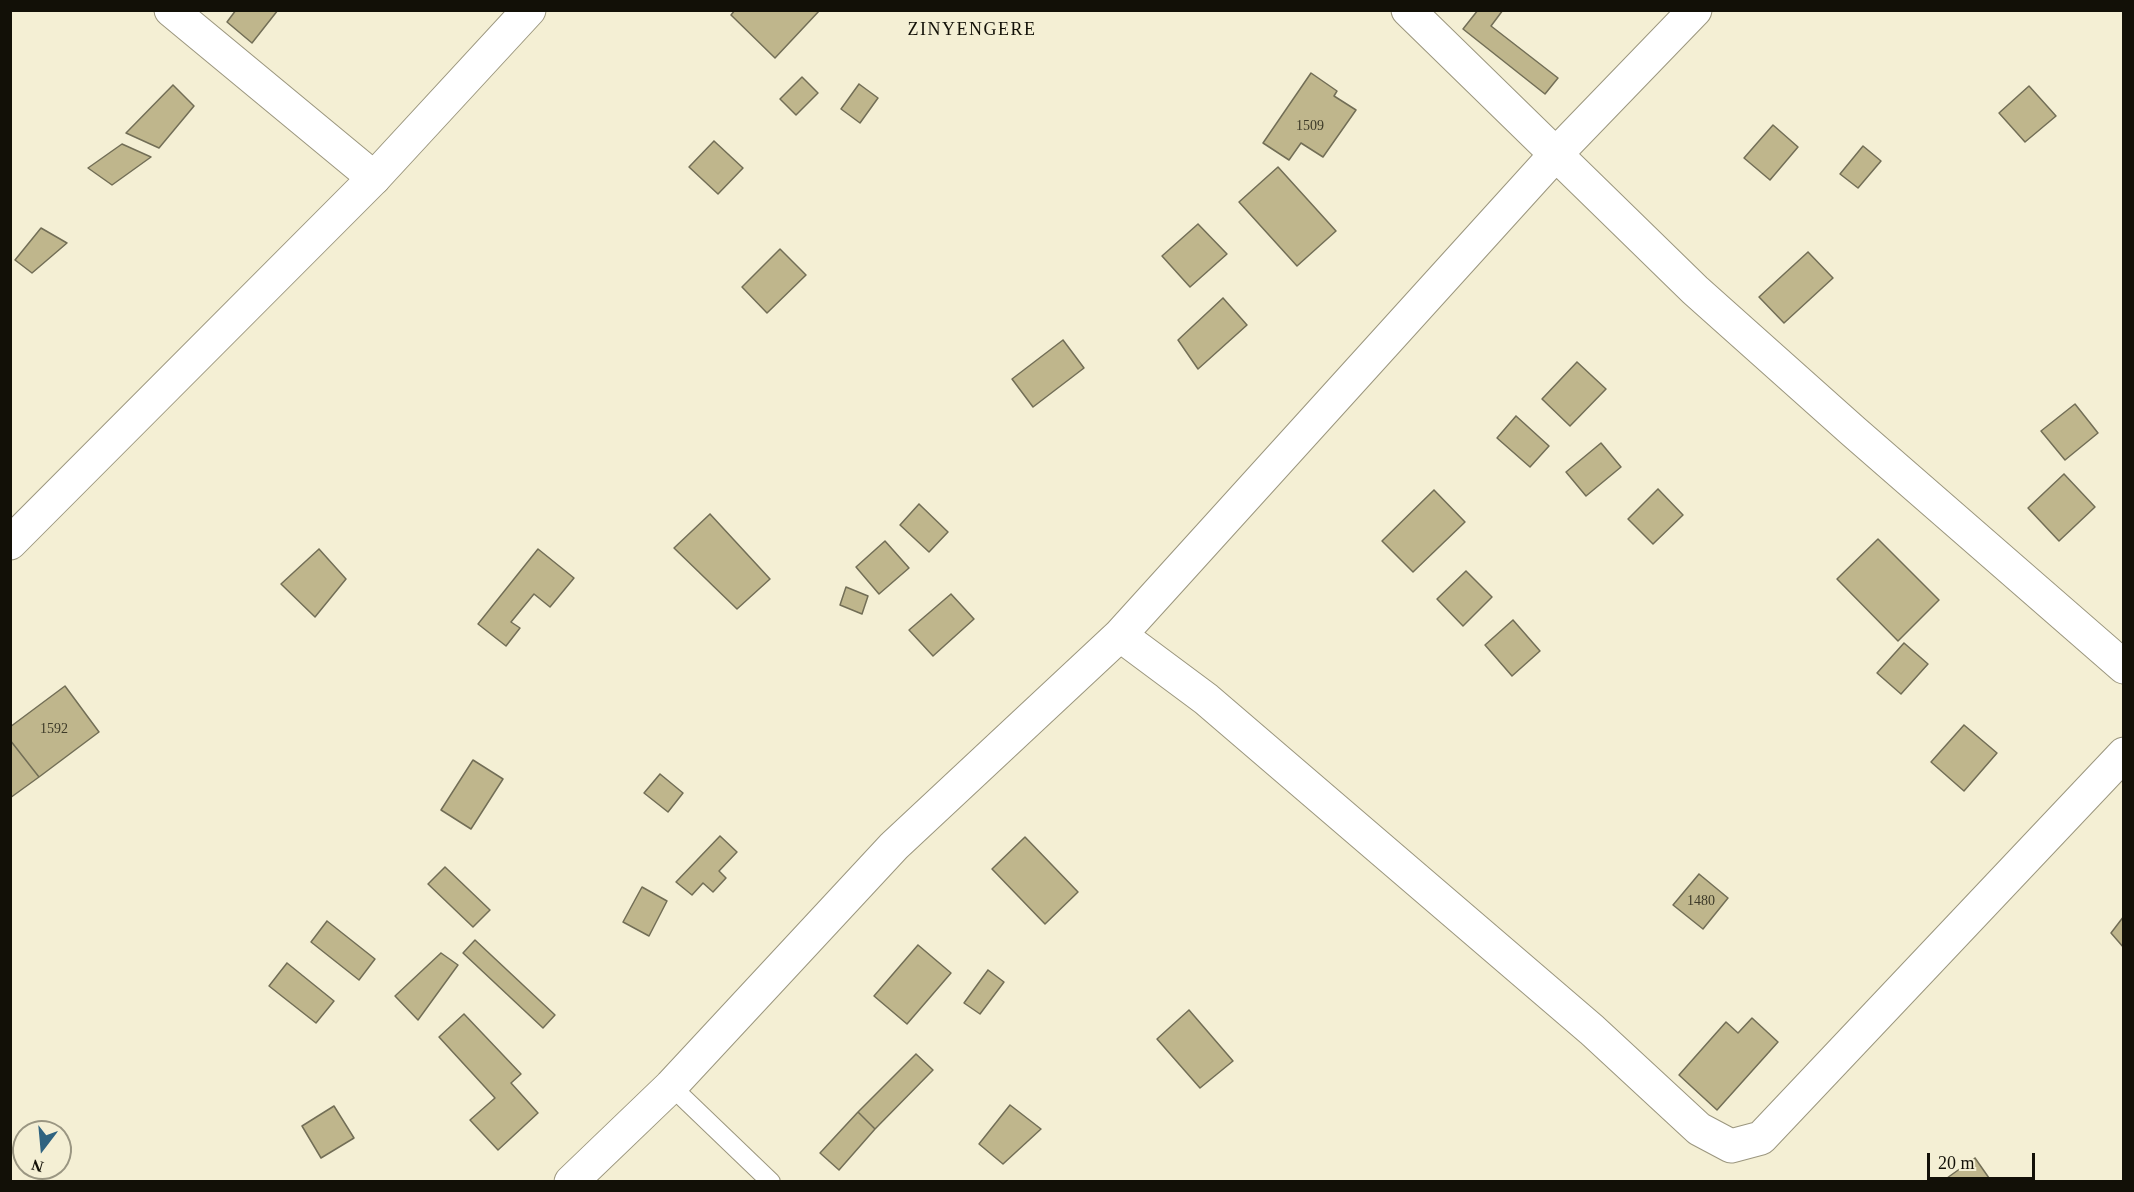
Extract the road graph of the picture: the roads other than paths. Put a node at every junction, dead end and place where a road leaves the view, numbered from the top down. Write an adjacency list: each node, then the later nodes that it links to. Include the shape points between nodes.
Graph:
1 (171, 10): 6 (street)
2 (529, 10): 6 (street)
3 (1408, 10): 5 (street)
4 (1695, 10): 5 (street)
5 (1556, 154): 8 (street); 9 (street, via 1704,298)
6 (374, 178): 7 (street)
7 (10, 543)
8 (1120, 635): 10 (street, via 1233,722 1592,1030 1699,1129 1731,1146 1761,1138); 11 (street, via 894,846)
9 (2124, 667)
10 (2124, 754)
11 (671, 1086): 12 (street); 13 (lane)
12 (571, 1182)
13 (771, 1182)

